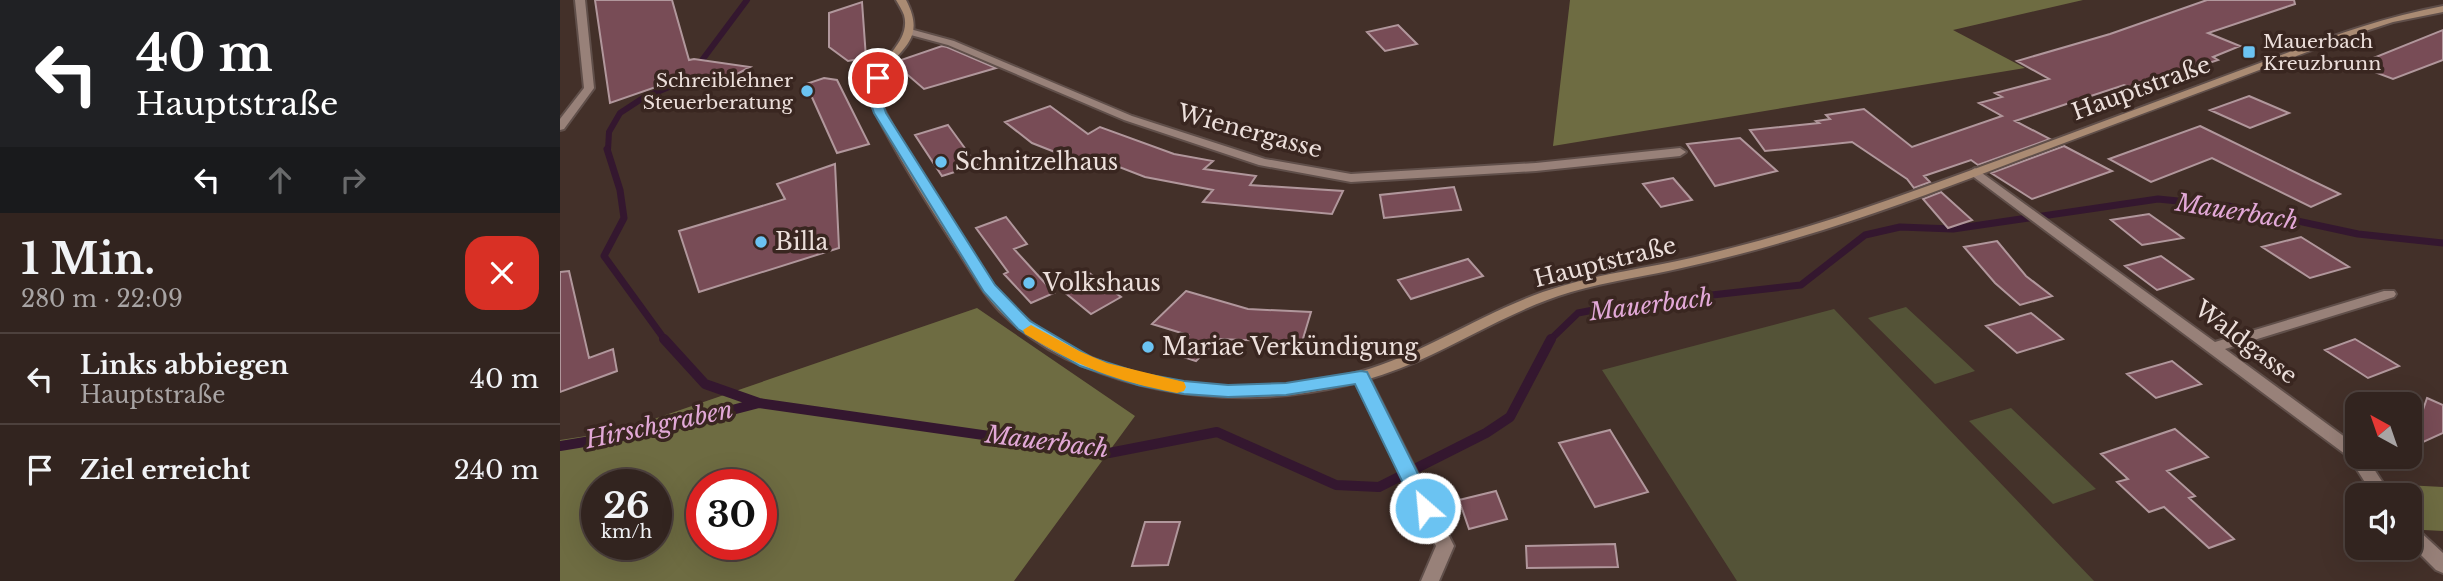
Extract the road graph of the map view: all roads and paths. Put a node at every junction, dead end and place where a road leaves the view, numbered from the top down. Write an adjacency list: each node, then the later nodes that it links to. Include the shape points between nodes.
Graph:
1 (580, 0): 5 (street, via 589,88)
2 (901, 0): 4 (main road, via 910,17)
3 (2443, 9): 7 (main road, Hauptstraße, via 2365,25)
4 (910, 32): 6 (street, Wienergasse, via 951,43 1128,118 1263,162 1351,178 1536,167); 10 (main road, Hauptstraße, via 878,78 876,104 989,288 1024,325 1087,362 1184,388 1286,389)
5 (560, 127)
6 (1680, 152)
7 (1975, 172): 9 (street, Waldgasse); 10 (main road, Hauptstraße, via 1778,240 1546,295)
8 (2389, 294): 9 (street)
9 (2213, 348): 11 (street, Waldgasse, via 2355,453)
10 (1361, 377): 14 (street, via 1445,546)
11 (2374, 483)
12 (2422, 545): 13 (street)
13 (2443, 565)
14 (1430, 581)

